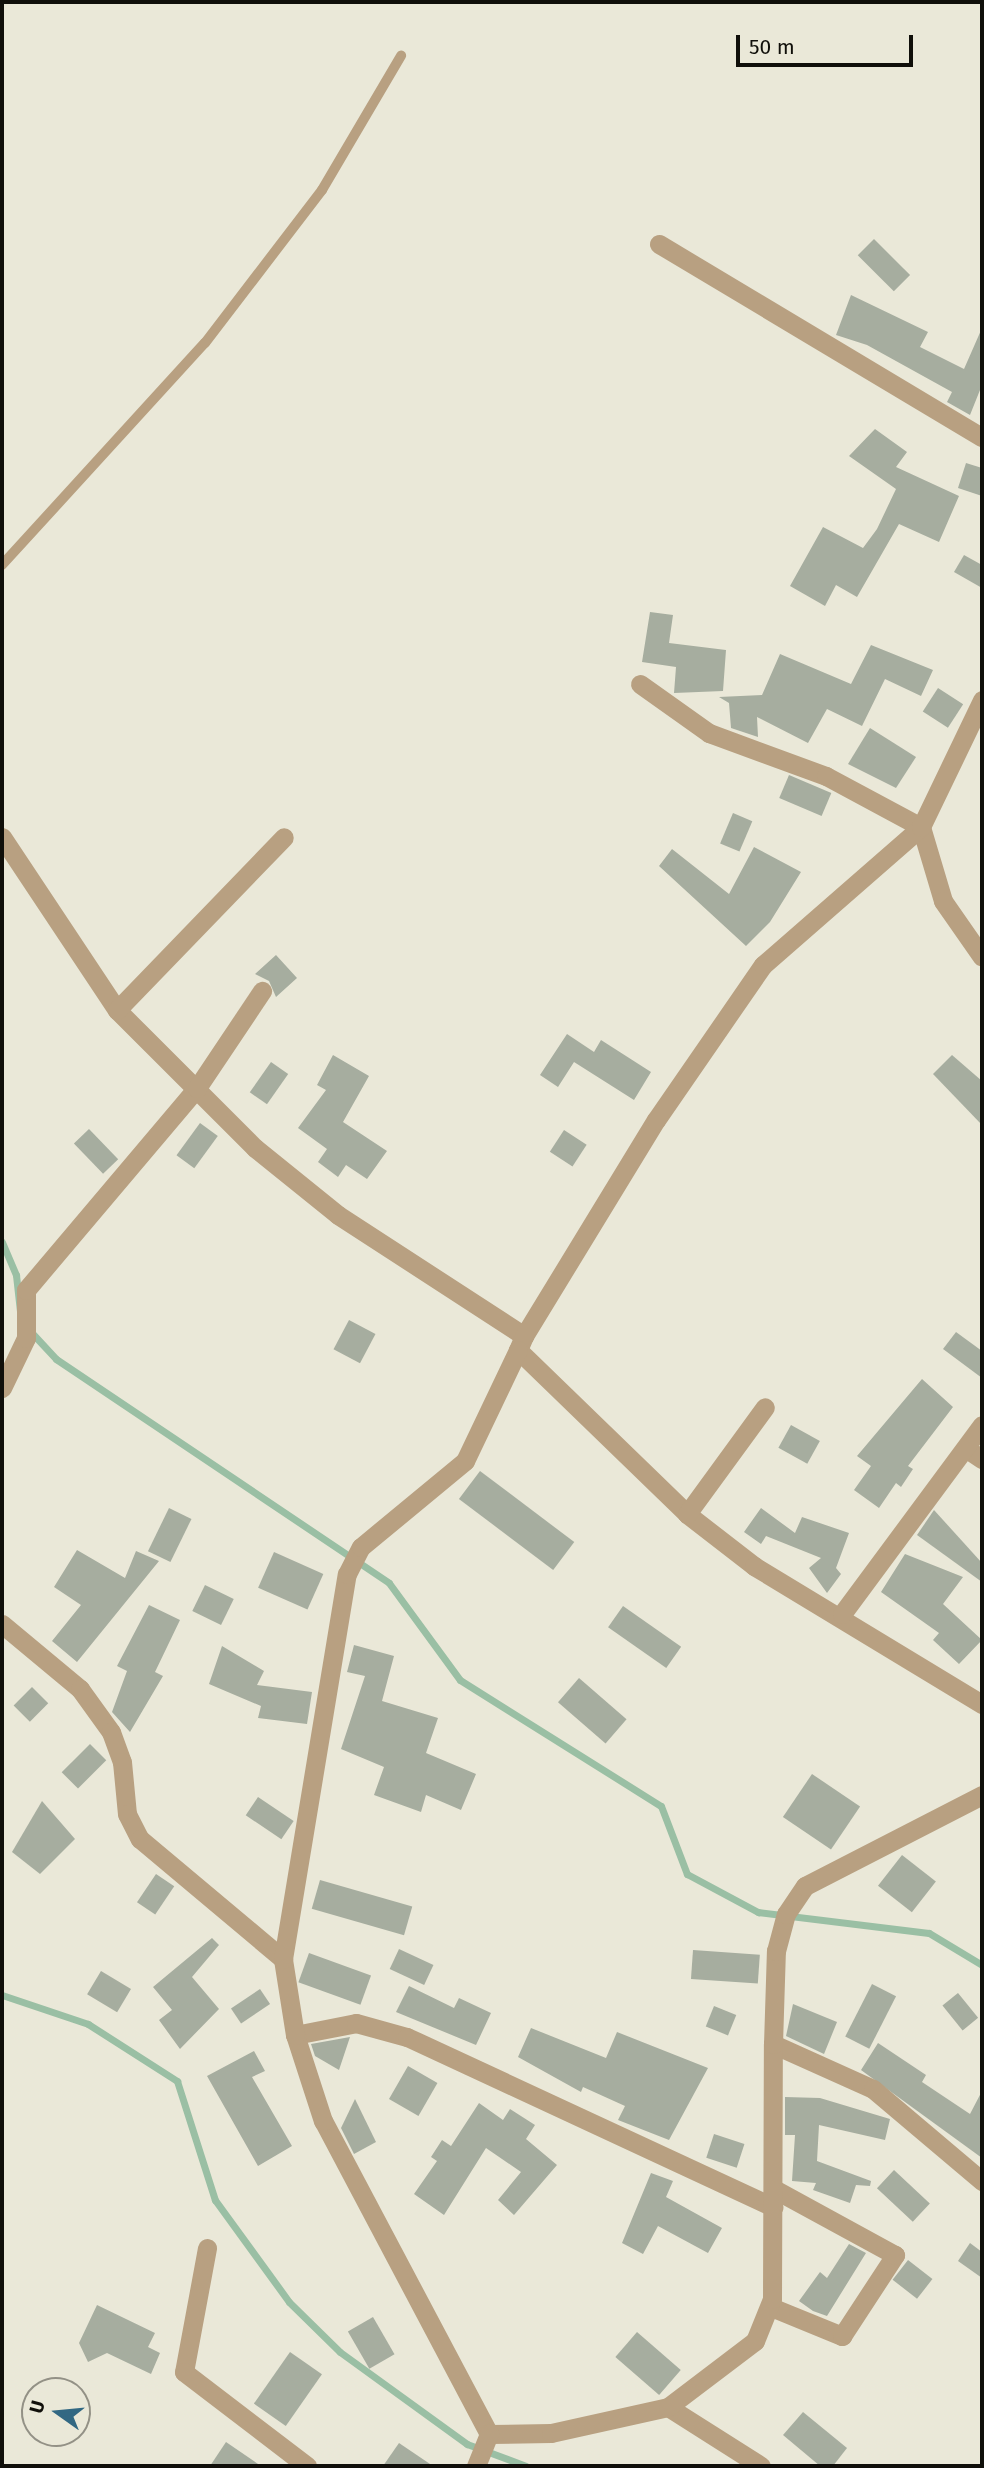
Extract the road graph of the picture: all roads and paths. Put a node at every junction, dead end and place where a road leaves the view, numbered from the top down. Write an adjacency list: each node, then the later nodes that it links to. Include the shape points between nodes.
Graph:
1 (401, 56): 4 (lane, via 322,190 205,344)
2 (659, 244): 3 (street)
3 (982, 437)
4 (2, 565)
5 (640, 684): 7 (street, via 709,733 826,776)
6 (982, 700): 7 (street)
7 (921, 827): 10 (street, via 943,901); 14 (street, via 763,965 656,1120)
8 (2, 837): 12 (street)
9 (284, 837): 12 (street)
10 (982, 957)
11 (262, 991): 13 (street)
12 (117, 1010): 13 (street)
13 (197, 1088): 14 (street, via 255,1148 338,1215); 15 (street, via 26,1290 26,1338)
14 (521, 1343): 19 (street); 24 (street, via 465,1461 361,1548 347,1574)
15 (2, 1388)
16 (765, 1407): 19 (street)
17 (982, 1425): 18 (street)
18 (975, 1454): 20 (street)
19 (687, 1514): 20 (street, via 754,1566)
20 (842, 1614): 22 (street)
21 (2, 1624): 24 (street, via 80,1689 111,1732 122,1762 127,1814 140,1839)
22 (982, 1704)
23 (982, 1795): 26 (street, via 806,1886 786,1913 776,1951)
24 (283, 1959): 25 (street)
25 (295, 2035): 28 (street, via 356,2023 407,2037); 32 (street, via 323,2121)
26 (773, 2044): 27 (street, via 873,2089); 28 (street)
27 (982, 2181)
28 (774, 2198): 30 (street); 30 (street, via 895,2255 842,2336)
29 (207, 2248): 33 (street, via 184,2372)
30 (771, 2307): 31 (street, via 755,2341)
31 (668, 2407): 32 (street, via 551,2433); 35 (street)
32 (487, 2438): 34 (street)
33 (297, 2464)
34 (476, 2466)
35 (761, 2466)

